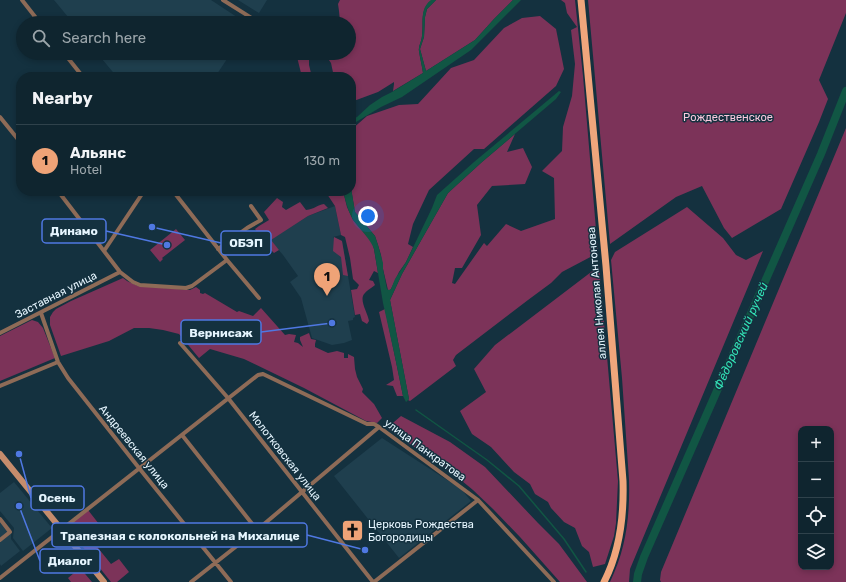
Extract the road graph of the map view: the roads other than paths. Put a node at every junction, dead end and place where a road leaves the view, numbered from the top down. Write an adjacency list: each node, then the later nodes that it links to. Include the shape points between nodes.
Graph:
1 (22, 0): 4 (street)
2 (223, 0): 5 (street)
3 (581, 0): 42 (main road, аллея Николая Антонова, via 623,481 619,538)
4 (35, 16)
5 (248, 16)
6 (70, 60): 7 (street)
7 (79, 72)
8 (0, 117): 9 (street)
9 (16, 138)
10 (62, 196): 15 (street)
11 (141, 196): 15 (street)
12 (177, 196): 14 (street)
13 (251, 206): 14 (street, via 261,220)
14 (218, 249): 16 (street)
15 (104, 250): 17 (street)
16 (227, 260): 17 (street, via 196,284 186,288 140,285); 18 (street)
17 (121, 273): 19 (street, Заставная улица)
18 (259, 298)
19 (41, 313): 20 (street, Заставная улица); 22 (street, Андреевская улица)
20 (0, 333)
21 (180, 343): 24 (street, Молотковская улица)
22 (58, 362): 23 (street); 28 (street, Андреевская улица)
23 (0, 386)
24 (228, 398): 25 (street, улица Панкратова, via 258,375 264,374 367,424); 26 (street); 29 (street, Молотковская улица)
25 (379, 427): 29 (street); 30 (street, улица Панкратова)
26 (182, 435): 28 (street); 33 (street)
27 (0, 454): 32 (main road)
28 (139, 468): 32 (street); 35 (street, Андреевская улица)
29 (302, 492): 33 (street); 40 (street, Молотковская улица)
30 (478, 500): 40 (street); 41 (street, улица Панкратова)
31 (1, 518): 34 (street, via 10,532)
32 (61, 530): 36 (street); 37 (main road)
33 (257, 530): 35 (street)
34 (0, 540)
35 (216, 562): 38 (street); 39 (street, Андреевская улица)
36 (0, 578)
37 (104, 582)
38 (191, 582)
39 (232, 582)
40 (373, 582)
41 (554, 582)
42 (604, 582)

